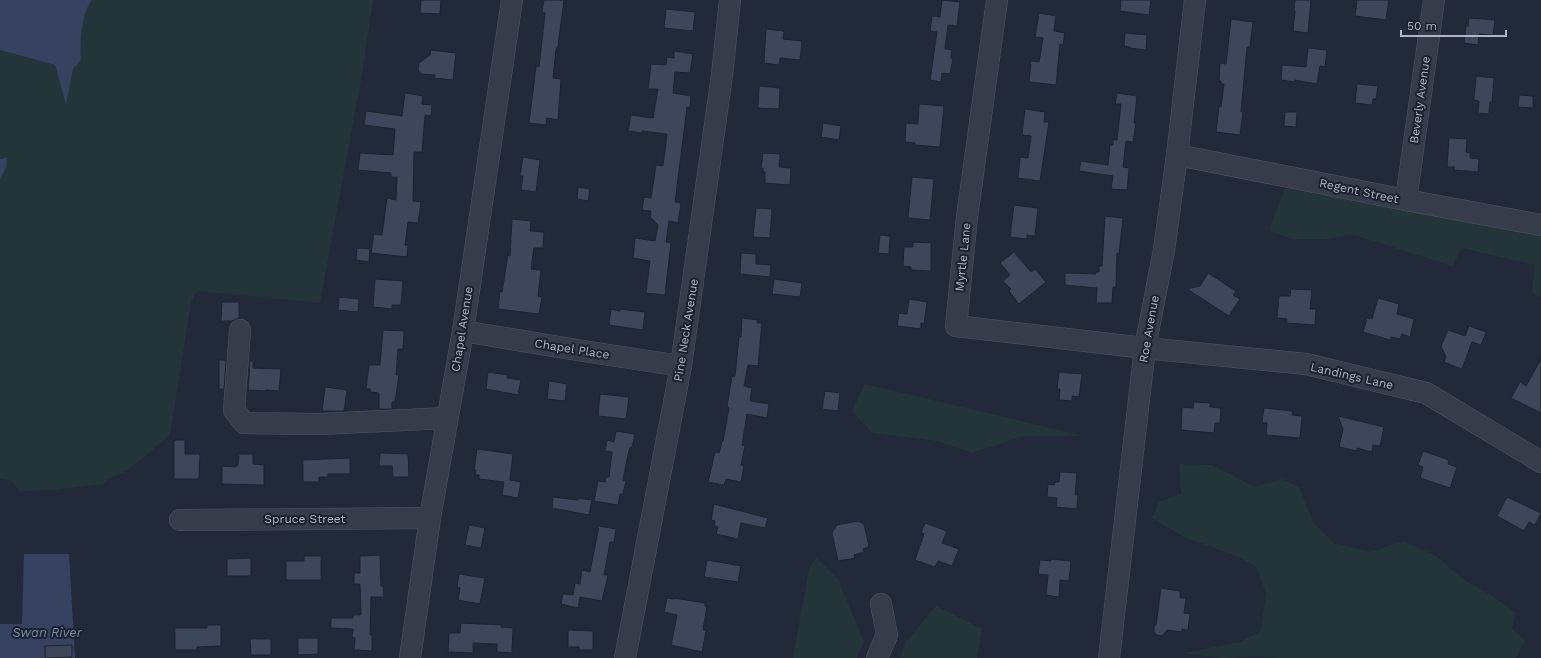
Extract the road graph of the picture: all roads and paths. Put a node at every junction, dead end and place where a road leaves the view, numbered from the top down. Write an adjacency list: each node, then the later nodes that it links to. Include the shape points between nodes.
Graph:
1 (512, 0): 10 (street, Chapel Avenue)
2 (730, 0): 12 (street, Pine Neck Avenue, via 722,75)
3 (997, 0): 11 (street, Myrtle Lane, via 967,217 956,326)
4 (1195, 0): 6 (street, Roe Avenue)
5 (1434, 0): 7 (street, Beverly Avenue)
6 (1177, 155): 7 (street, Regent Street); 11 (street, Roe Avenue, via 1164,250)
7 (1406, 200): 8 (street, Regent Street)
8 (1541, 225)
9 (240, 330): 13 (street, via 234,410 244,423 320,424)
10 (463, 331): 12 (street, Chapel Place); 13 (street, Chapel Avenue)
11 (1145, 348): 14 (street, Landings Lane, via 1306,364 1426,393); 21 (street, Roe Avenue)
12 (681, 366): 19 (street, Pine Neck Avenue)
13 (447, 418): 15 (street, Chapel Avenue)
14 (1541, 462)
15 (430, 518): 16 (street, Spruce Street); 18 (street, Chapel Avenue)
16 (180, 520)
17 (882, 604): 20 (street, via 887,634)
18 (410, 658)
19 (624, 658)
20 (877, 658)
21 (1109, 658)

